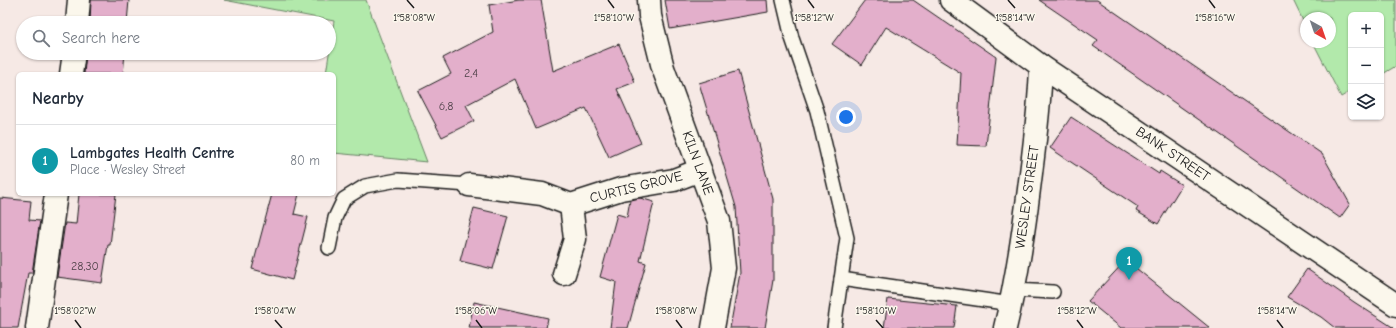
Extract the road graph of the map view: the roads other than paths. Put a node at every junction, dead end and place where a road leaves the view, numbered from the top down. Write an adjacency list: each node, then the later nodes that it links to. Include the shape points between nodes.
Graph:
1 (79, 0): 5 (street)
2 (650, 0): 9 (street, KILN LANE, via 650,16 663,68)
3 (783, 0): 15 (lane, via 792,38 817,111 847,238)
4 (951, 0): 7 (street, BANK STREET)
5 (78, 16)
6 (73, 60): 8 (street)
7 (1042, 66): 17 (street, WESLEY STREET, via 1041,100 1024,232); 18 (street, BANK STREET)
8 (71, 72)
9 (700, 170): 12 (street, CURTIS GROVE, via 674,180 621,189); 20 (street, KILN LANE, via 719,221 724,268)
10 (469, 185): 12 (street, CURTIS GROVE, via 542,194); 13 (lane, via 398,180 365,186 344,199 335,218)
11 (56, 196): 19 (street)
12 (571, 205): 14 (street, CURTIS GROVE, via 576,239)
13 (329, 248)
14 (564, 274)
15 (841, 279): 17 (lane); 21 (lane)
16 (1053, 292): 17 (lane)
17 (1012, 297): 22 (street, WESLEY STREET)
18 (1396, 306)
19 (37, 328)
20 (713, 328)
21 (834, 328)
22 (1005, 328)

